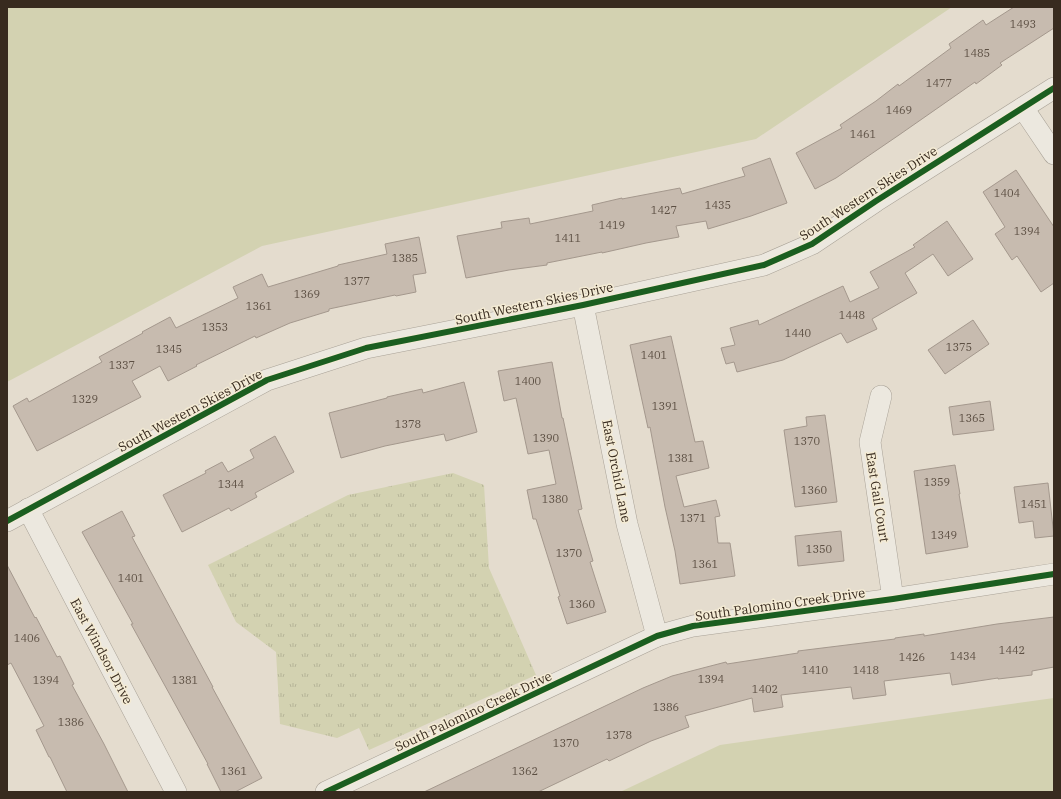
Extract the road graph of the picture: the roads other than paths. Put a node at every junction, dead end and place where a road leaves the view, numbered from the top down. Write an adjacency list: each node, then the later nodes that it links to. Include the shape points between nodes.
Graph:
1 (1054, 88): 2 (street, South Western Skies Drive)
2 (1023, 108): 3 (street); 4 (street, South Western Skies Drive, via 812,244 764,264)
3 (1054, 154)
4 (583, 305): 6 (street, South Western Skies Drive, via 366,348 267,380); 10 (street, East Orchid Lane, via 627,524)
5 (881, 396): 9 (street, East Gail Court, via 870,442)
6 (28, 509): 7 (street, South Western Skies Drive); 11 (street, East Windsor Drive)
7 (7, 521)
8 (1054, 574): 9 (street, South Palomino Creek Drive)
9 (893, 599): 10 (street, South Palomino Creek Drive, via 693,626)
10 (657, 636): 12 (street, South Palomino Creek Drive)
11 (176, 792)
12 (326, 792)

